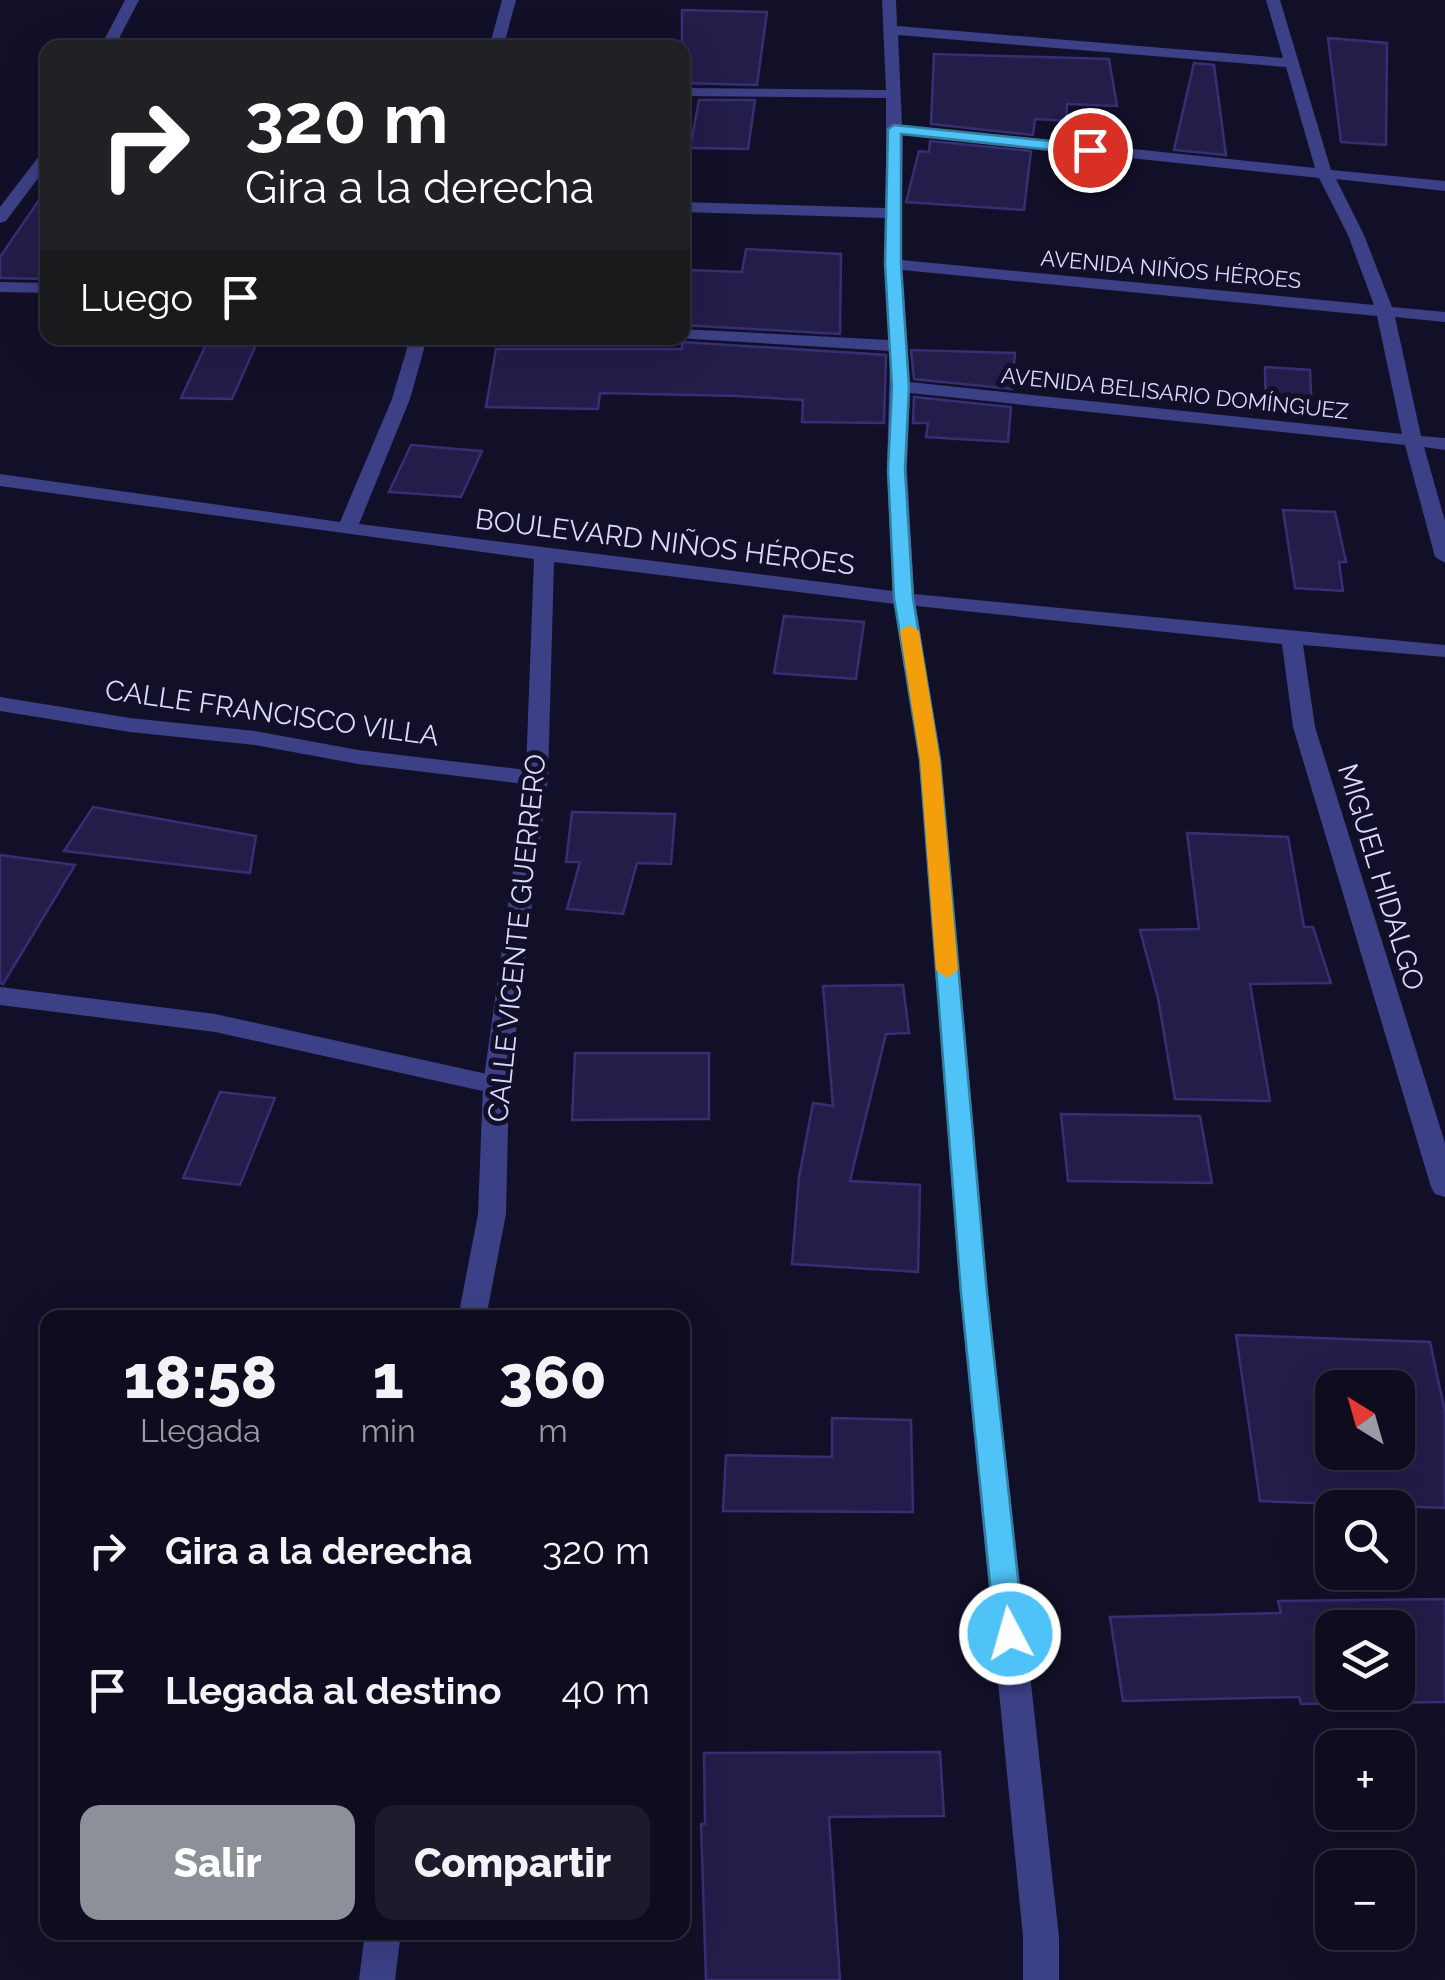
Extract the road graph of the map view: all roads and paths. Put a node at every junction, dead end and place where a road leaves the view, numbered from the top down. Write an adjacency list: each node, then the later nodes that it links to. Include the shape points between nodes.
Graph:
1 (132, 0): 6 (street)
2 (509, 0): 7 (street)
3 (886, 0): 5 (street)
4 (1273, 0): 8 (street)
5 (892, 30): 8 (street); 10 (street)
6 (111, 40)
7 (498, 40)
8 (1294, 63): 13 (street)
9 (690, 92): 10 (street)
10 (892, 94): 11 (street)
11 (894, 129): 13 (street); 16 (street)
12 (40, 166): 17 (street)
13 (1325, 174): 14 (street); 21 (street)
14 (1445, 186)
15 (690, 207): 16 (street)
16 (895, 213): 18 (street)
17 (0, 218)
18 (893, 264): 21 (street, AVENIDA NIÑOS HÉROES); 25 (street)
19 (0, 286): 20 (street)
20 (40, 288)
21 (1385, 311): 22 (street, AVENIDA NIÑOS HÉROES); 27 (street)
22 (1445, 317)
23 (690, 334): 25 (street)
24 (416, 345): 30 (street)
25 (898, 346): 26 (street)
26 (900, 387): 27 (street, AVENIDA BELISARIO DOMÍNGUEZ); 33 (street)
27 (1413, 441): 28 (street, AVENIDA BELISARIO DOMÍNGUEZ); 32 (street)
28 (1445, 444)
29 (0, 480): 30 (street, BOULEVARD NIÑOS HÉROES)
30 (347, 529): 31 (street, BOULEVARD NIÑOS HÉROES)
31 (544, 556): 33 (street, BOULEVARD NIÑOS HÉROES); 37 (street, CALLE VICENTE GUERRERO)
32 (1445, 557)
33 (904, 598): 34 (street, BOULEVARD NIÑOS HÉROES); 44 (street, via 930,760)
34 (1292, 640): 35 (street, BOULEVARD NIÑOS HÉROES); 40 (street, MIGUEL HIDALGO, via 1304,727)
35 (1445, 651)
36 (0, 704): 37 (street, CALLE FRANCISCO VILLA)
37 (537, 778): 39 (street, CALLE VICENTE GUERRERO)
38 (0, 996): 39 (street, via 215,1024)
39 (496, 1085): 41 (street, CALLE VICENTE GUERRERO, via 492,1214)
40 (1445, 1186)
41 (474, 1310)
42 (381, 1940): 43 (street)
43 (376, 1980)
44 (1041, 1980)

